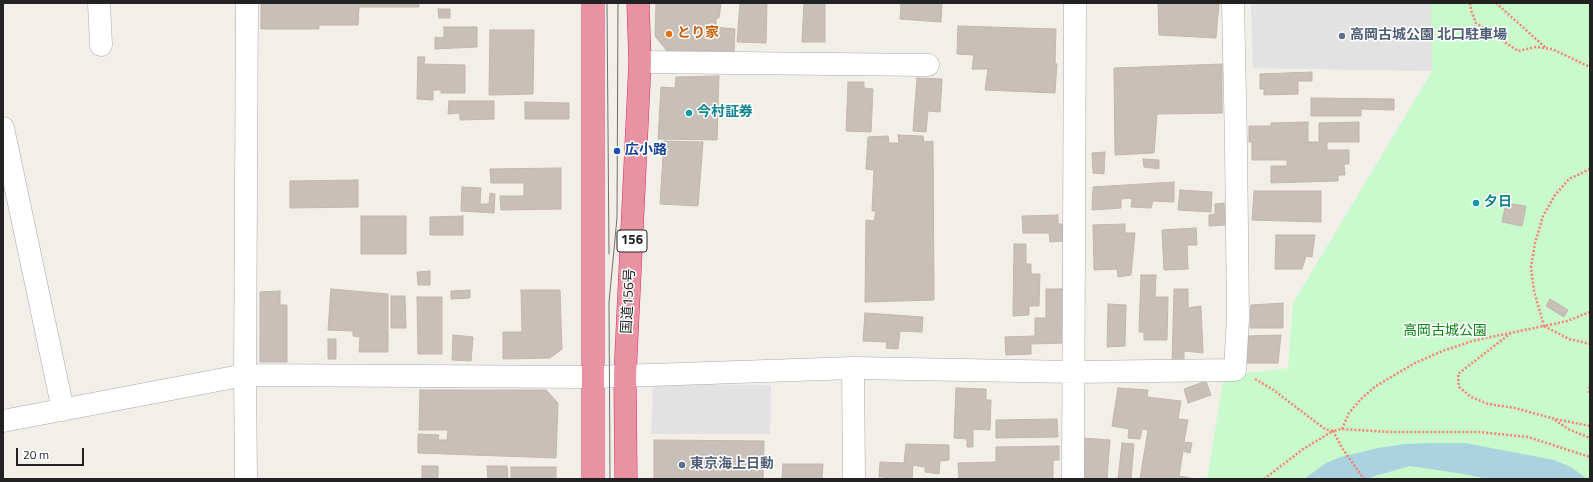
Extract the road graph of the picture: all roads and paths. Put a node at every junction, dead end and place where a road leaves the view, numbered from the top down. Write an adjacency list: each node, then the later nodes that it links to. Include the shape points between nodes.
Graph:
1 (99, 3): 9 (street)
2 (247, 3): 22 (street)
3 (593, 3): 24 (highway)
4 (638, 3): 11 (highway, 国道156号 / 156)
5 (1075, 3): 21 (street)
6 (1233, 3): 21 (street, via 1238,318 1234,370)
7 (1470, 3): 10 (path, via 1476,23 1518,51 1536,47)
8 (1496, 3): 10 (path)
9 (101, 45)
10 (1546, 48): 13 (path)
11 (640, 62): 12 (street); 23 (highway, 国道156号 / 156)
12 (928, 66)
13 (1590, 66)
14 (3, 128): 28 (street)
15 (1590, 169): 17 (path, via 1569,179 1555,195 1543,216 1535,243 1532,267 1534,291)
16 (1590, 312): 17 (path)
17 (1544, 326): 18 (path); 19 (path, via 1569,339)
18 (1512, 332): 29 (path, via 1458,374 1459,387 1471,397 1488,404); 32 (path, via 1445,350 1394,374 1361,399 1349,413)
19 (1590, 344)
20 (853, 368): 21 (street); 23 (street); 39 (street)
21 (1074, 372): 40 (street)
22 (245, 375): 24 (street); 28 (street); 36 (street)
23 (625, 376): 24 (street); 38 (highway, 国道156号 / 156)
24 (592, 377): 37 (highway)
25 (1254, 378): 33 (path)
26 (1590, 383): 27 (path)
27 (1590, 395)
28 (63, 410): 30 (street)
29 (1555, 419): 31 (path); 34 (path, via 1568,429)
30 (3, 421)
31 (1590, 426)
32 (1342, 429): 33 (path); 35 (path, via 1479,432 1528,437)
33 (1332, 431): 41 (path, via 1303,449); 42 (path)
34 (1590, 438)
35 (1590, 457)
36 (246, 479)
37 (593, 479)
38 (626, 479)
39 (854, 479)
40 (1073, 479)
41 (1264, 479)
42 (1364, 479)

